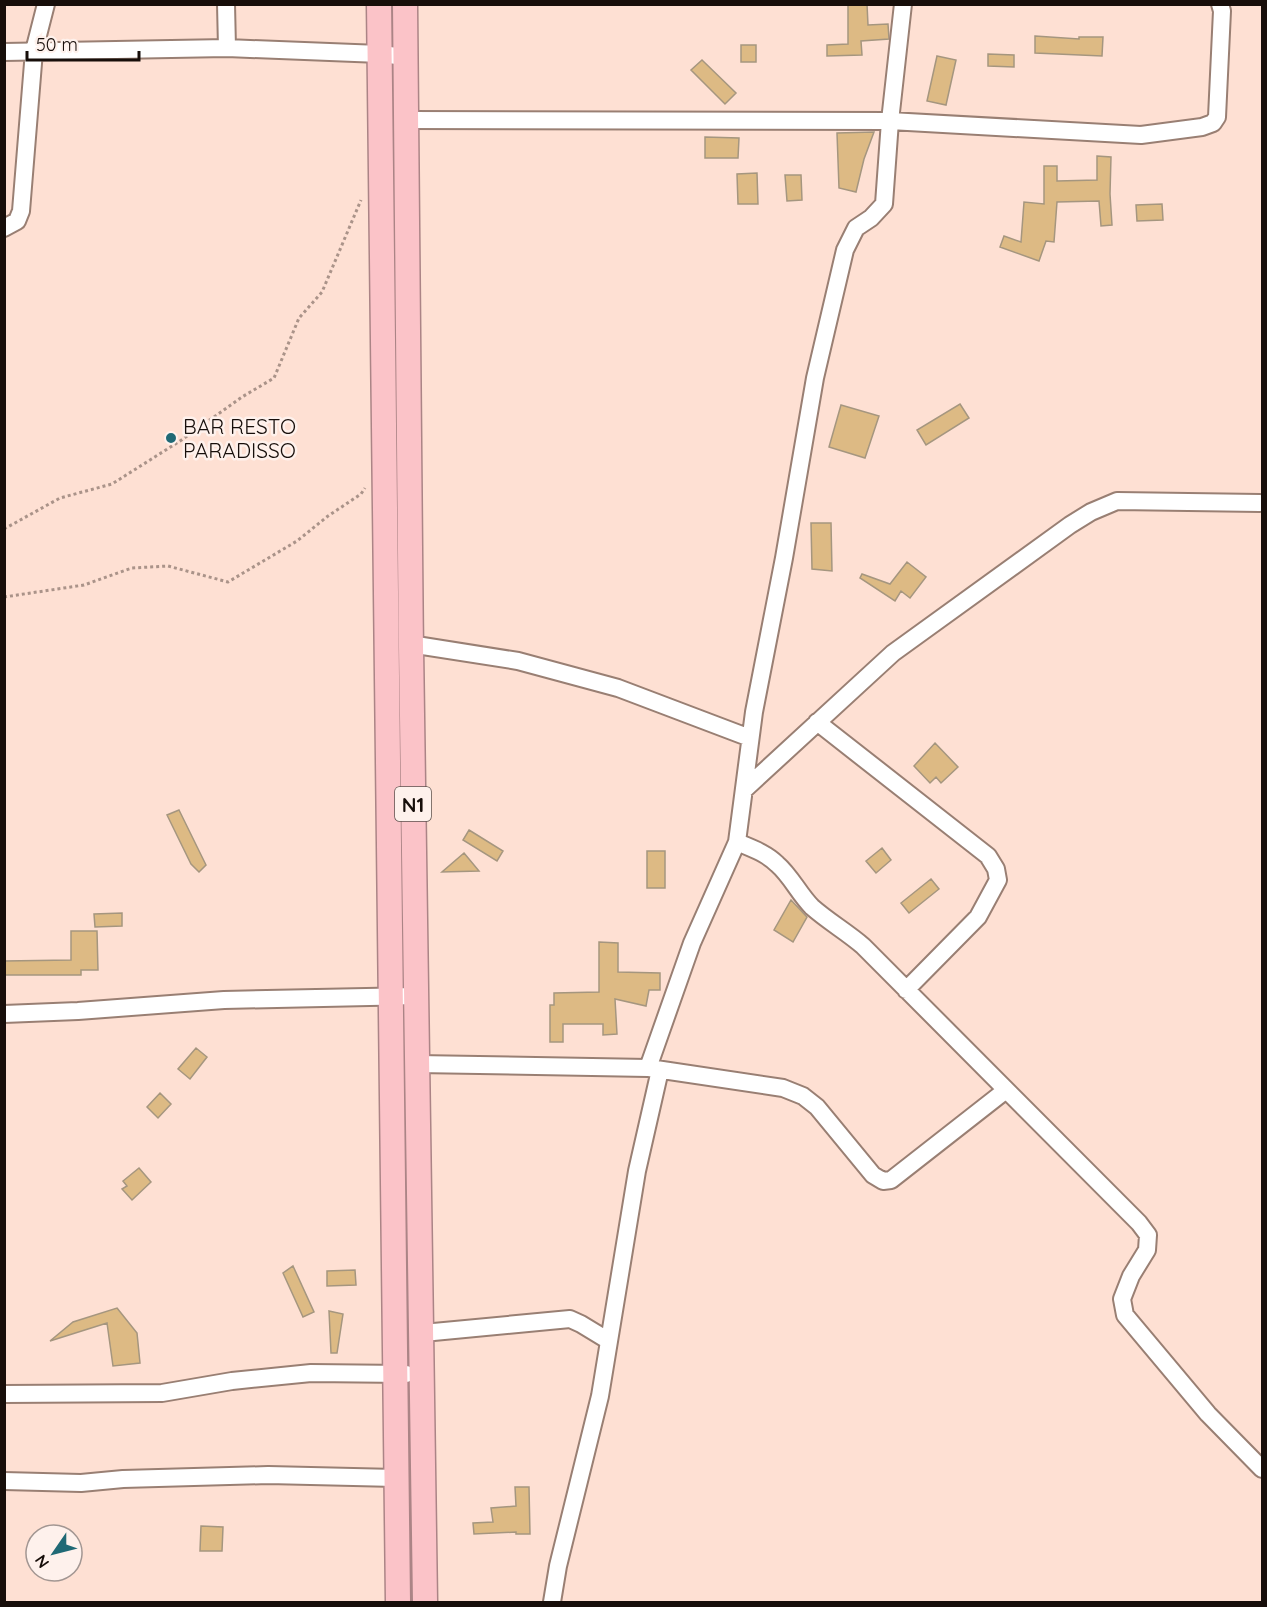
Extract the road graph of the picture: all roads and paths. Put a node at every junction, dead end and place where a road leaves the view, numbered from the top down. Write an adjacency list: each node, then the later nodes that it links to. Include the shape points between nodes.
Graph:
1 (46, 4): 8 (street)
2 (226, 4): 7 (street)
3 (379, 4): 10 (highway, N1)
4 (405, 4): 11 (highway, N1)
5 (903, 4): 13 (street)
6 (1220, 4): 13 (street, via 1218,117 1203,127 1141,135)
7 (227, 48): 8 (street); 10 (street)
8 (34, 51): 9 (street); 15 (street, via 21,211 16,221)
9 (4, 52)
10 (380, 54): 11 (street); 27 (highway, N1)
11 (405, 57): 12 (highway, N1)
12 (407, 120): 13 (street); 20 (highway, N1)
13 (890, 121): 22 (street, via 884,204 856,228 844,250 815,378)
14 (362, 198): 18 (path, via 322,292 299,318 274,378 112,484 60,498)
15 (4, 228)
16 (366, 487): 19 (path, via 297,542 228,582 168,566 132,568 84,585)
17 (1260, 503): 21 (street, via 1117,501 1091,512 893,653)
18 (4, 529)
19 (4, 597)
20 (411, 644): 22 (street, via 518,661 618,688); 26 (highway, N1)
21 (818, 722): 23 (street); 25 (street, via 988,856 996,869 998,880 978,917)
22 (750, 738): 23 (street)
23 (744, 790): 24 (street)
24 (737, 842): 25 (street, via 776,862 810,904 856,940); 30 (street, via 692,943)
25 (906, 990): 31 (street)
26 (416, 996): 27 (street); 29 (highway, N1)
27 (391, 998): 28 (street, via 224,1000); 35 (highway, N1)
28 (4, 1014)
29 (417, 1064): 30 (street); 32 (highway, N1)
30 (654, 1069): 31 (street, via 783,1088 803,1096 817,1107 873,1175 883,1181 891,1180); 33 (street)
31 (1006, 1090): 37 (street, via 1148,1235 1147,1250 1122,1299 1125,1315 1208,1414)
32 (423, 1333): 33 (street, via 570,1319); 34 (highway, N1)
33 (609, 1341): 42 (street)
34 (422, 1374): 35 (street); 41 (highway, N1)
35 (394, 1375): 36 (street, via 311,1373 162,1393); 38 (highway, N1)
36 (4, 1394)
37 (1263, 1469)
38 (396, 1478): 39 (street, via 268,1475 81,1483); 40 (highway, N1)
39 (4, 1481)
40 (398, 1602)
41 (425, 1602)
42 (552, 1602)

